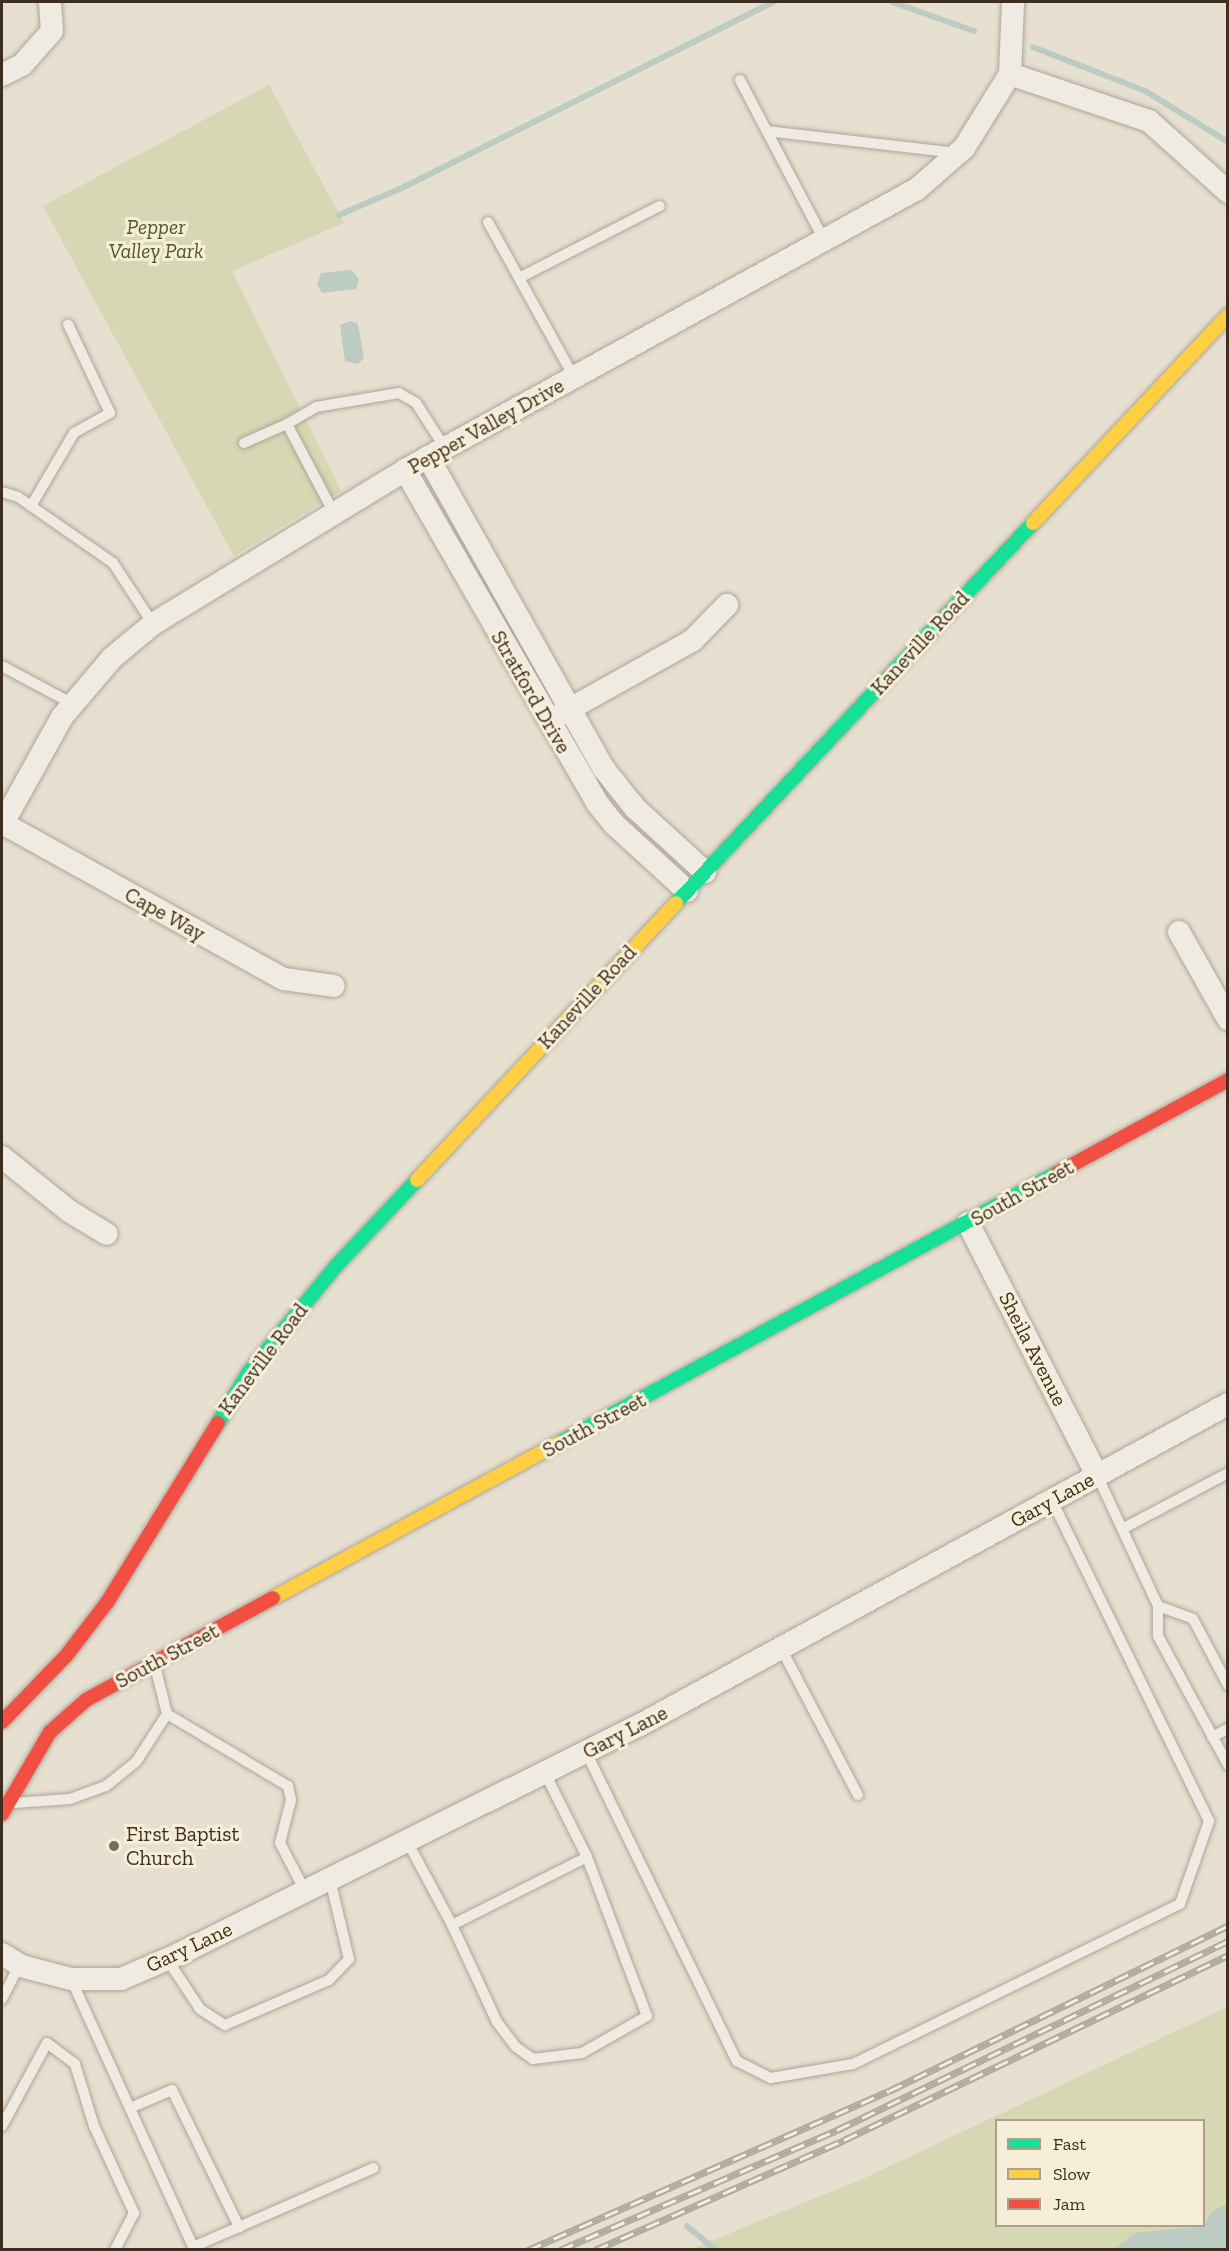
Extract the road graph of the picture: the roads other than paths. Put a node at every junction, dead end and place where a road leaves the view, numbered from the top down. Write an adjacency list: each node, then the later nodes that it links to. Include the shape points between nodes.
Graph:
1 (50, 2): 4 (street, via 52,31 22,64)
2 (1013, 2): 3 (street)
3 (1010, 74): 7 (street, Pepper Valley Drive); 8 (street, via 1149,121)
4 (2, 75)
5 (740, 80): 6 (lane)
6 (767, 131): 7 (lane); 11 (lane)
7 (959, 153): 11 (street, Pepper Valley Drive, via 917,189)
8 (1227, 192)
9 (660, 206): 12 (lane)
10 (488, 222): 12 (lane)
11 (824, 240): 15 (street, Pepper Valley Drive)
12 (519, 278): 15 (lane)
13 (1227, 315): 30 (main road, Kaneville Road)
14 (68, 324): 21 (lane, via 110,413 74,433)
15 (574, 377): 18 (street, Pepper Valley Drive)
16 (287, 424): 17 (lane); 18 (lane, via 316,407 399,393 416,404); 22 (lane)
17 (244, 443)
18 (436, 453): 19 (street, Pepper Valley Drive); 27 (street, Stratford Drive)
19 (405, 470): 22 (street, Pepper Valley Drive); 28 (street, Stratford Drive)
20 (2, 492): 21 (lane)
21 (31, 506): 24 (lane, via 113,563)
22 (334, 513): 24 (street, Pepper Valley Drive)
23 (727, 605): 27 (street, via 693,640)
24 (153, 624): 26 (street, Pepper Valley Drive, via 112,658)
25 (2, 666): 26 (lane)
26 (73, 704): 29 (street, Pepper Valley Drive)
27 (570, 709): 28 (street); 30 (street, Stratford Drive, via 621,792)
28 (548, 722): 31 (street, Stratford Drive, via 614,824)
29 (2, 824): 33 (street, Cape Way, via 284,979)
30 (705, 872): 31 (main road, Kaneville Road)
31 (687, 891): 49 (main road, Kaneville Road, via 384,1213 291,1319 215,1422 108,1601 66,1656)
32 (1179, 932): 34 (street)
33 (334, 986)
34 (1227, 1019)
35 (1227, 1080): 37 (main road, South Street)
36 (2, 1157): 38 (street, via 69,1211)
37 (968, 1222): 41 (street, Sheila Avenue); 46 (main road, South Street)
38 (107, 1234)
39 (1227, 1404): 41 (street, Gary Lane)
40 (1227, 1473): 43 (lane)
41 (1097, 1475): 42 (street, Gary Lane); 43 (lane)
42 (1052, 1500): 45 (street, Gary Lane); 52 (lane, via 1209,1821 1180,1904 853,2064 771,2079 737,2061)
43 (1122, 1529): 44 (lane)
44 (1158, 1606): 47 (lane, via 1193,1619); 51 (lane, via 1158,1636)
45 (781, 1648): 52 (street, Gary Lane); 55 (lane)
46 (154, 1663): 48 (lane); 56 (main road, South Street, via 86,1700 50,1732)
47 (1227, 1685)
48 (167, 1714): 56 (lane, via 136,1762 106,1786 70,1799); 60 (lane, via 288,1786 291,1800 280,1843)
49 (2, 1722)
50 (1227, 1729): 51 (lane)
51 (1212, 1737): 53 (lane)
52 (586, 1752): 54 (street, Gary Lane)
53 (1227, 1765)
54 (545, 1773): 57 (street, Gary Lane); 58 (lane)
55 (858, 1795)
56 (5, 1808)
57 (407, 1841): 59 (street, Gary Lane); 61 (lane)
58 (587, 1857): 61 (lane); 61 (lane, via 647,2016 582,2053 533,2059 516,2047 497,2022)
59 (330, 1879): 60 (street, Gary Lane); 62 (lane, via 349,1959 328,1980 225,2025 200,2008)
60 (305, 1891): 62 (street, Gary Lane)
61 (452, 1925)
62 (167, 1959): 64 (street, Gary Lane, via 121,1979)
63 (10, 1960): 64 (street, Gary Lane); 65 (lane)
64 (71, 1979): 66 (lane)
65 (2, 2000)
66 (130, 2108): 69 (lane, via 172,2090); 69 (lane, via 193,2247)
67 (2, 2126): 70 (lane, via 47,2043 75,2064 94,2126 134,2213)
68 (374, 2168): 69 (lane)
69 (239, 2227)
70 (115, 2250)

